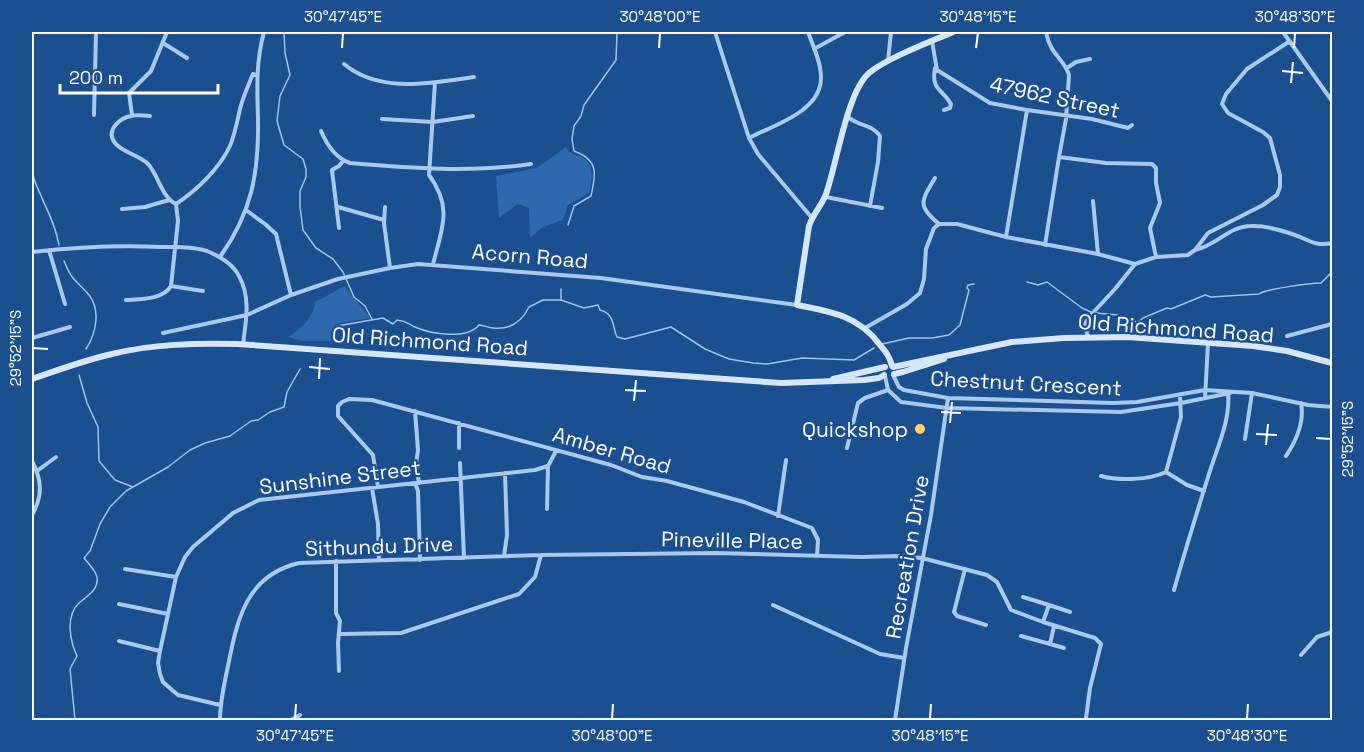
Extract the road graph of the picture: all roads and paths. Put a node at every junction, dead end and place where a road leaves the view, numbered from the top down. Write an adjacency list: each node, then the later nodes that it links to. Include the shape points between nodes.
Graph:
1 (96, 32): 27 (street)
2 (167, 32): 13 (street)
3 (264, 32): 21 (street)
4 (716, 32): 37 (street)
5 (808, 32): 14 (street)
6 (844, 32): 14 (street)
7 (891, 32): 17 (street)
8 (952, 32): 11 (street)
9 (1046, 32): 20 (street, via 1053,53)
10 (1283, 32): 12 (street)
11 (932, 41): 17 (street); 19 (street)
12 (1290, 41): 24 (street); 62 (street, via 1247,69 1222,100 1228,113 1269,138 1280,175 1277,195 1208,233)
13 (163, 43): 15 (street); 28 (street, via 151,71 129,92)
14 (814, 49): 37 (street, via 822,78 816,97 795,114)
15 (187, 58)
16 (1090, 59): 20 (street)
17 (888, 62): 32 (street, via 861,82)
18 (344, 64): 23 (street, via 375,81)
19 (935, 67): 25 (street, via 935,86 951,104); 26 (street, 47962 Street, via 990,103)
20 (1067, 68): 29 (street)
21 (254, 75): 46 (street, via 227,153 211,174); 52 (street, via 258,119 256,166)
22 (474, 77): 23 (street)
23 (435, 82): 34 (street)
24 (1332, 100)
25 (944, 110)
26 (1027, 110): 29 (street, 47962 Street); 57 (street)
27 (94, 115)
28 (132, 115): 30 (street); 44 (street, via 114,125 114,142 149,164)
29 (1067, 115): 35 (street, 47962 Street, via 1128,128); 38 (street)
30 (150, 116)
31 (473, 116): 34 (street)
32 (848, 117): 43 (street); 47 (street, via 873,128 880,136)
33 (382, 119): 34 (street)
34 (433, 122): 41 (street)
35 (1132, 125)
36 (321, 131): 39 (street, via 328,147)
37 (749, 138): 53 (street)
38 (1059, 157): 59 (street); 65 (street, via 1152,164 1156,168 1160,203 1150,228)
39 (343, 161): 41 (street); 48 (street, via 332,170)
40 (531, 164): 41 (street)
41 (430, 169): 67 (street, via 444,209)
42 (935, 178): 55 (street, via 923,204)
43 (825, 197): 47 (street); 53 (street)
44 (169, 200): 46 (street); 51 (street)
45 (1093, 201): 64 (street)
46 (176, 204): 60 (street)
47 (870, 206): 50 (street)
48 (338, 207): 54 (street); 56 (street)
49 (385, 207): 54 (street)
50 (882, 208)
51 (122, 209)
52 (246, 210): 66 (street); 72 (street, via 276,234)
53 (812, 218): 75 (street)
54 (384, 220): 69 (street)
55 (939, 224): 57 (street, via 957,224); 79 (street, via 926,249 920,293)
56 (339, 228)
57 (1006, 237): 59 (street)
58 (1332, 243): 62 (street, via 1316,244 1252,225 1232,230 1209,246)
59 (1045, 245): 64 (street)
60 (176, 247): 61 (street, via 109,245); 66 (street, via 206,251); 70 (street)
61 (49, 250): 63 (street); 74 (street)
62 (1195, 250): 65 (street, via 1184,256)
63 (32, 252)
64 (1098, 254): 68 (street)
65 (1156, 257): 68 (street)
66 (220, 258): 76 (street, via 238,275 246,294)
67 (433, 264): 69 (street, Acorn Road); 75 (street, Acorn Road, via 612,280)
68 (1135, 264): 83 (street, via 1089,317 1085,324)
69 (390, 268): 72 (street, Acorn Road, via 338,279)
70 (171, 286): 71 (street); 73 (street, via 162,294)
71 (203, 291)
72 (291, 295): 76 (street, Acorn Road)
73 (126, 300)
74 (65, 304)
75 (797, 305): 79 (street, Acorn Road, via 836,312)
76 (247, 315): 80 (street, Acorn Road); 85 (street)
77 (1332, 324): 81 (street)
78 (70, 327): 82 (street)
79 (865, 327): 87 (street, Acorn Road, via 886,353)
80 (163, 333)
81 (1287, 336)
82 (32, 338)
83 (1088, 338): 84 (street, Old Richmond Road); 87 (street, Old Richmond Road, via 1012,342)
84 (1208, 343): 86 (street, Old Richmond Road, via 1287,351); 92 (street)
85 (243, 344): 89 (street, Old Richmond Road, via 136,349); 90 (street, Old Richmond Road, via 781,383)
86 (1332, 363)
87 (891, 369): 88 (street, via 883,371); 90 (street, Old Richmond Road); 96 (street, Chestnut Crescent, via 903,390)
88 (885, 375): 90 (street, Old Richmond Road, via 864,380); 91 (street)
89 (32, 379)
90 (830, 380)
91 (888, 390): 101 (street, Chestnut Crescent, via 901,402); 106 (street, via 858,404)
92 (1205, 390): 93 (street, Chestnut Crescent); 95 (street, Chestnut Crescent); 97 (street)
93 (1228, 392): 94 (street, Chestnut Crescent); 97 (street, Chestnut Crescent); 122 (street, via 1228,410)
94 (1252, 393): 99 (street, Chestnut Crescent); 104 (street)
95 (1180, 395): 96 (street, Chestnut Crescent, via 1097,404); 98 (street)
96 (948, 398): 101 (street, Recreation Drive)
97 (1205, 398): 98 (street, Chestnut Crescent)
98 (1181, 403): 101 (street, Chestnut Crescent, via 1121,412); 115 (street)
99 (1301, 404): 100 (street, Chestnut Crescent); 108 (street, via 1299,433)
100 (1332, 406)
101 (947, 408): 130 (street, Recreation Drive)
102 (415, 411): 103 (street, Amber Road); 119 (street); 120 (street, Amber Road, via 372,400 345,400 339,404 336,412 373,455)
103 (459, 423): 105 (street); 107 (street, Amber Road)
104 (1245, 440)
105 (459, 448)
106 (847, 448)
107 (556, 451): 113 (street); 125 (street, Amber Road, via 744,502)
108 (1286, 456)
109 (56, 457): 114 (street)
110 (786, 460): 125 (street)
111 (32, 461): 114 (street)
112 (460, 463): 118 (street)
113 (548, 466): 116 (street, Sunshine Street); 123 (street)
114 (37, 471): 124 (street, via 40,494)
115 (1166, 472): 117 (street, via 1137,477); 122 (street)
116 (505, 473): 118 (street, Sunshine Street); 127 (street)
117 (1101, 476)
118 (460, 478): 119 (street, Sunshine Street); 129 (street)
119 (417, 483): 120 (street, Sunshine Street); 132 (street)
120 (378, 487): 121 (street, Sunshine Street)
121 (372, 488): 131 (street); 136 (street, Sunshine Street, via 259,500 245,506 193,547)
122 (1204, 491): 137 (street)
123 (547, 509)
124 (32, 515)
125 (778, 516): 128 (street, Amber Road, via 812,528 818,540)
126 (542, 555): 127 (street, Sithundu Drive); 128 (street, Pineville Place); 148 (street, via 535,577 519,594 401,633)
127 (504, 556): 129 (street, Sithundu Drive)
128 (817, 556): 130 (street, Pineville Place)
129 (464, 558): 132 (street, Sithundu Drive)
130 (922, 558): 135 (street, Pineville Place); 155 (street, Recreation Drive)
131 (380, 560): 132 (street, Sithundu Drive); 133 (street, Sithundu Drive)
132 (420, 560)
133 (336, 561): 148 (street); 157 (street, Sithundu Drive, via 299,563 278,570 248,597 239,616)
134 (125, 569): 136 (street)
135 (965, 569): 144 (street, Pineville Place, via 994,579 1011,609); 145 (street, via 954,612)
136 (176, 578): 143 (street, Sunshine Street)
137 (1174, 590)
138 (1023, 597): 141 (street)
139 (119, 604): 143 (street)
140 (773, 605): 155 (street, via 880,654)
141 (1048, 605): 142 (street); 144 (street)
142 (1070, 612)
143 (168, 614): 153 (street, Sunshine Street)
144 (1042, 622): 146 (street, Pineville Place)
145 (986, 625)
146 (1054, 626): 151 (street); 159 (street, Pineville Place, via 1101,644)
147 (1332, 632): 154 (street, via 1317,637)
148 (339, 634): 156 (street)
149 (1021, 636): 151 (street)
150 (119, 641): 153 (street)
151 (1050, 644): 152 (street)
152 (1064, 648)
153 (160, 651): 157 (street, Sunshine Street, via 160,674 171,690)
154 (1301, 655)
155 (904, 658): 162 (street, Recreation Drive)
156 (339, 671)
157 (220, 705): 160 (street, Sithundu Drive)
158 (300, 715): 161 (street)
159 (1086, 718)
160 (220, 720)
161 (291, 720)
162 (895, 720)

